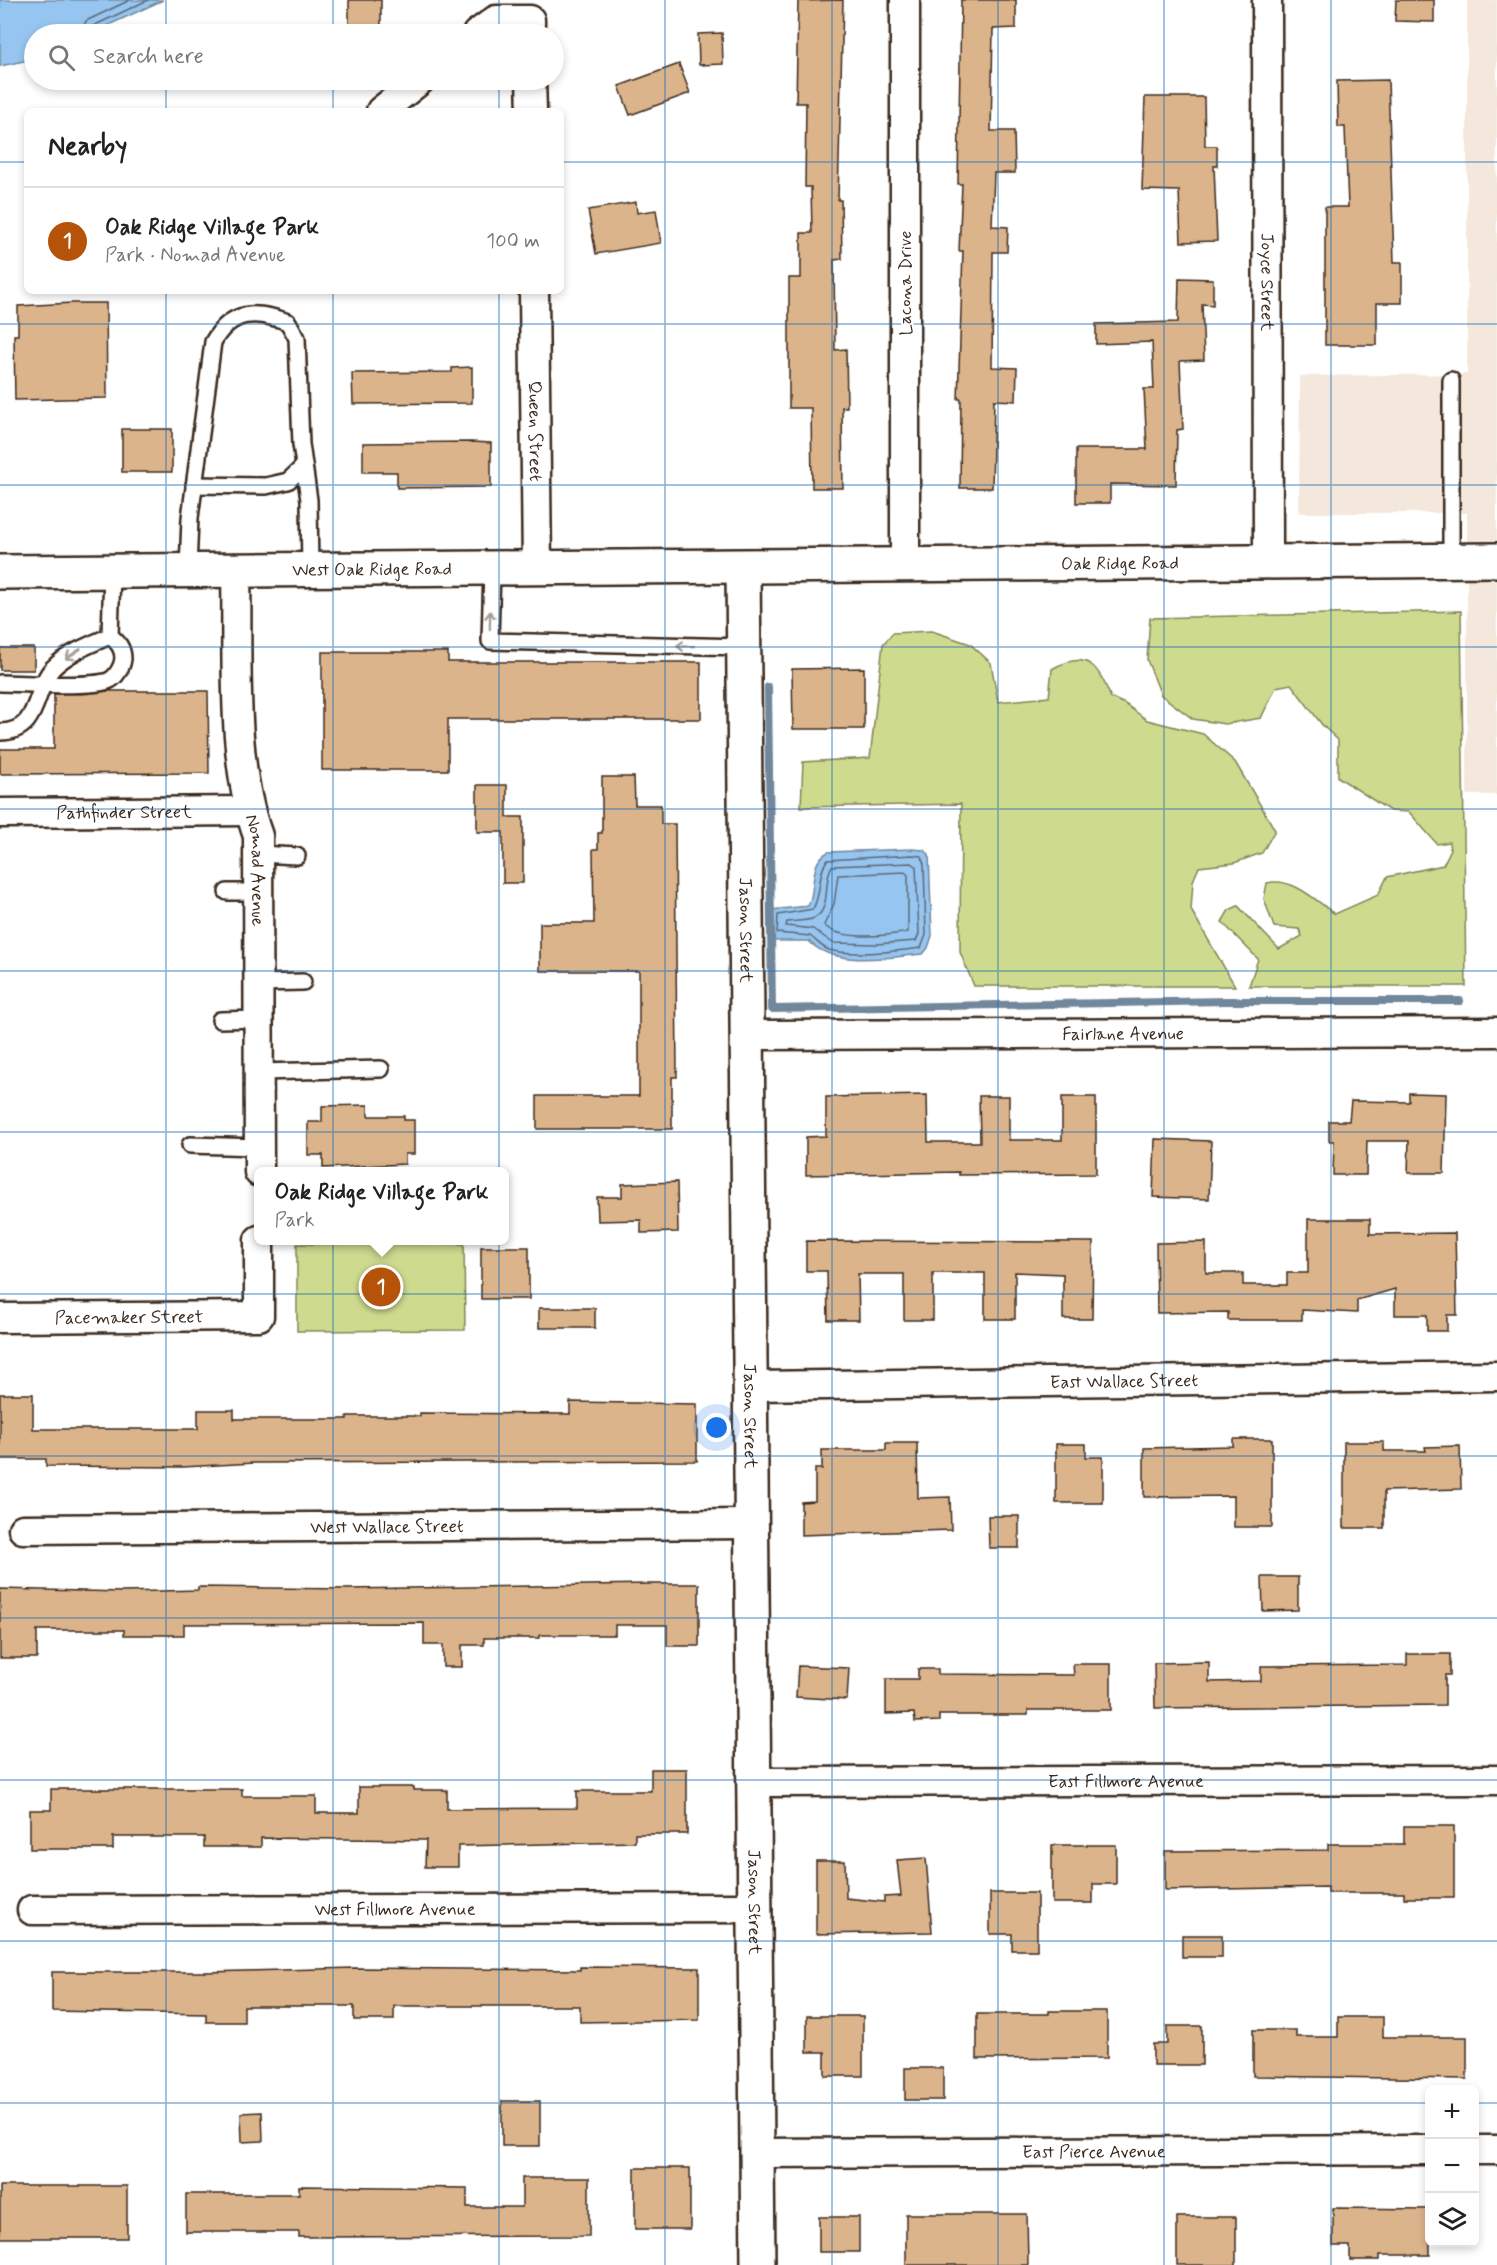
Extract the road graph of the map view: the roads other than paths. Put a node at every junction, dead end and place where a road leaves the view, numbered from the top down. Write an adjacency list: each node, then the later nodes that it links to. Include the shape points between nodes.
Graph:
1 (904, 0): 16 (street, Lacona Drive)
2 (1267, 0): 15 (street, Joyce Street)
3 (491, 24): 4 (street, via 496,20)
4 (515, 24)
5 (407, 90): 7 (street)
6 (531, 90): 8 (street)
7 (385, 108)
8 (532, 108)
9 (534, 294): 19 (street, Queen Street)
10 (1451, 380): 13 (lane)
11 (304, 466): 12 (lane, via 288,481 267,486); 12 (lane, via 297,339 288,322 250,314 222,326 213,342); 22 (lane, via 309,500)
12 (194, 485): 20 (lane)
13 (1451, 560): 14 (street, Oak Ridge Road); 15 (street, Oak Ridge Road)
14 (1497, 560)
15 (1268, 563): 16 (street, Oak Ridge Road)
16 (905, 565): 17 (street, Oak Ridge Road)
17 (743, 567): 19 (street, West Oak Ridge Road); 26 (street, Jason Street)
18 (492, 569): 19 (street, West Oak Ridge Road); 22 (street, West Oak Ridge Road); 26 (lane, one-way to 18, via 490,641)
19 (537, 569)
20 (188, 570): 21 (street, West Oak Ridge Road); 23 (street, West Oak Ridge Road)
21 (236, 570): 22 (street, West Oak Ridge Road); 30 (street, Nomad Avenue, via 241,762)
22 (310, 570)
23 (112, 571): 24 (street, West Oak Ridge Road); 25 (lane)
24 (0, 572)
25 (110, 636): 28 (lane, one-way to 28, via 62,661 51,670); 28 (lane, via 123,653 123,663 108,681)
26 (744, 647): 41 (street, Jason Street)
27 (0, 683): 28 (lane)
28 (46, 683): 29 (lane, via 27,722 9,732)
29 (0, 732)
30 (249, 811): 31 (street, Pathfinder Street); 32 (street, Nomad Avenue, via 258,836)
31 (0, 813)
32 (258, 854): 33 (lane); 35 (street, Nomad Avenue)
33 (297, 856)
34 (227, 892): 35 (lane)
35 (258, 892): 37 (street, Nomad Avenue)
36 (303, 982): 37 (lane)
37 (258, 983): 38 (street, Nomad Avenue)
38 (258, 1019): 39 (lane); 43 (street, Nomad Avenue)
39 (219, 1020)
40 (1497, 1032): 41 (street, Fairlane Avenue)
41 (748, 1035): 49 (street, Jason Street)
42 (381, 1069): 43 (lane)
43 (259, 1072): 45 (street, Nomad Avenue)
44 (190, 1145): 45 (lane)
45 (259, 1159)
46 (259, 1245): 47 (street, Pacemaker Street, via 259,1316)
47 (0, 1318)
48 (1497, 1376): 49 (street, East Wallace Street)
49 (750, 1386): 50 (street, Jason Street)
50 (751, 1524): 51 (street, West Wallace Street); 53 (street, Jason Street)
51 (23, 1529)
52 (1497, 1780): 53 (street, East Fillmore Avenue)
53 (754, 1782): 54 (street, Jason Street)
54 (756, 1908): 55 (street, West Fillmore Avenue); 59 (street, Jason Street)
55 (32, 1910)
56 (1425, 2150): 59 (street, East Pierce Avenue)
57 (1479, 2150): 58 (street)
58 (1497, 2150)
59 (758, 2153): 60 (street, Jason Street)
60 (758, 2265)

